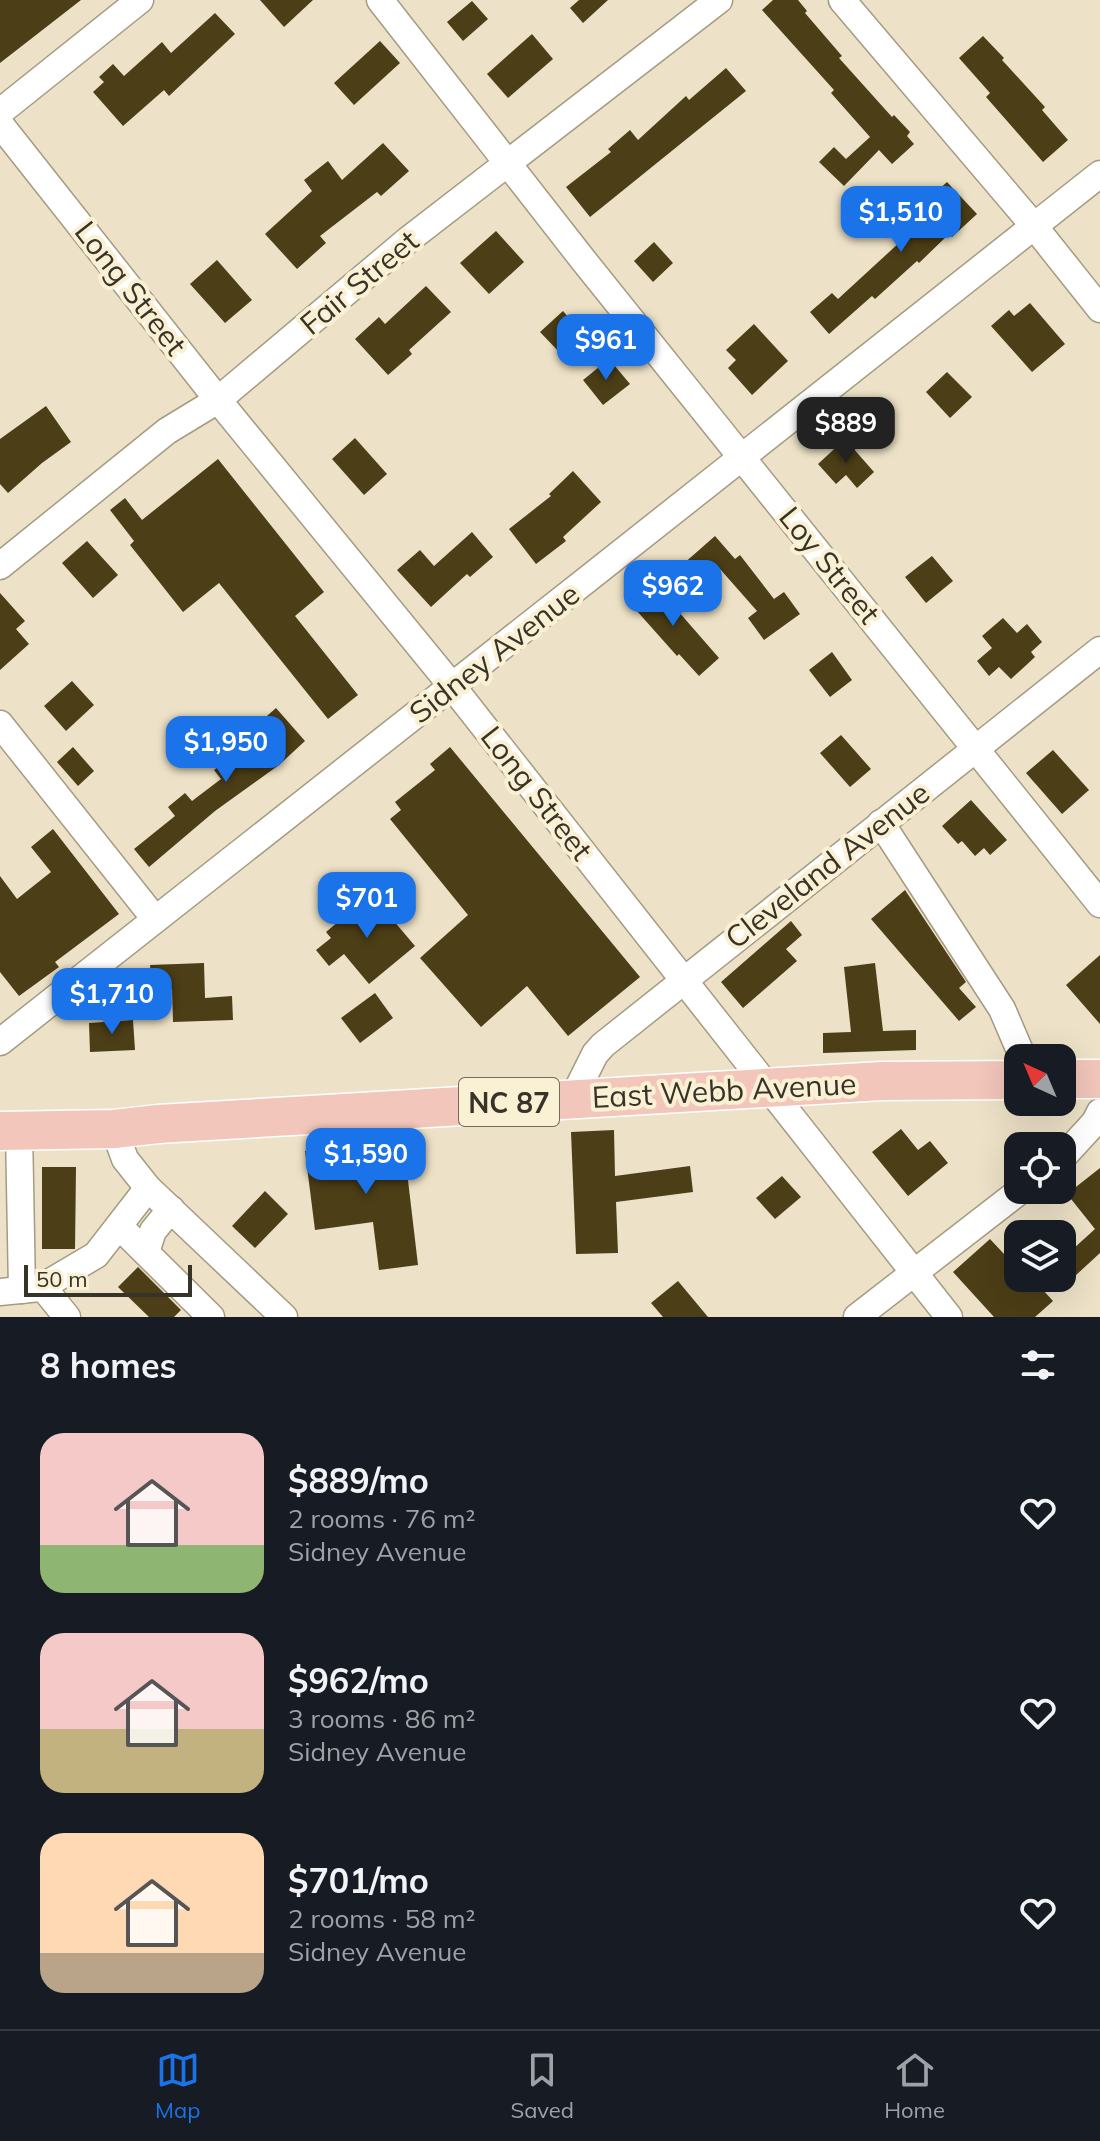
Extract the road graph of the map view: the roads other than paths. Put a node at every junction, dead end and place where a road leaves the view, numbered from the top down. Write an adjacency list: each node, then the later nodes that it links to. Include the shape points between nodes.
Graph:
1 (140, 0): 5 (street)
2 (380, 0): 7 (street, Loy Street)
3 (719, 0): 7 (street, Fair Street)
4 (842, 0): 9 (street)
5 (0, 112)
6 (0, 124): 11 (street, Long Street)
7 (510, 164): 11 (street, Fair Street, via 408,240); 12 (street, Loy Street)
8 (1100, 174): 9 (street, Sidney Avenue)
9 (1034, 226): 10 (street); 12 (street, Sidney Avenue)
10 (1100, 309)
11 (218, 400): 13 (street, Fair Street, via 167,431); 15 (street, Long Street)
12 (744, 456): 15 (street, Sidney Avenue); 17 (street, Loy Street)
13 (0, 566)
14 (1100, 650): 17 (street, Cleveland Avenue)
15 (452, 686): 20 (street, Sidney Avenue); 21 (street, Long Street)
16 (0, 724): 20 (street)
17 (976, 747): 18 (street, Cleveland Avenue); 19 (street, Loy Street)
18 (881, 823): 21 (street, Cleveland Avenue); 23 (street, via 1002,1009)
19 (1100, 904)
20 (155, 919): 22 (street, Sidney Avenue)
21 (684, 979): 27 (street, Long Street); 28 (street, Cleveland Avenue, via 603,1045)
22 (0, 1042)
23 (1017, 1044)
24 (1076, 1079): 25 (highway)
25 (1100, 1079)
26 (1004, 1080): 27 (highway, East Webb Avenue / NC 87)
27 (768, 1089): 28 (highway, East Webb Avenue / NC 87); 38 (street, Long Street)
28 (573, 1098): 30 (highway, East Webb Avenue / NC 87)
29 (1100, 1112): 32 (street)
30 (114, 1129): 31 (highway, East Webb Avenue / NC 87); 33 (street, via 125,1159)
31 (9, 1131): 39 (street)
32 (1076, 1143)
33 (148, 1188): 35 (street); 36 (street)
34 (1004, 1203): 38 (street)
35 (171, 1209): 37 (street, via 153,1231); 40 (street)
36 (119, 1226): 37 (street); 39 (street, via 96,1255)
37 (146, 1252): 42 (street)
38 (914, 1272): 43 (street); 44 (street, Long Street)
39 (21, 1289): 41 (street)
40 (271, 1313)
41 (67, 1317)
42 (211, 1317)
43 (857, 1317)
44 (949, 1317)

